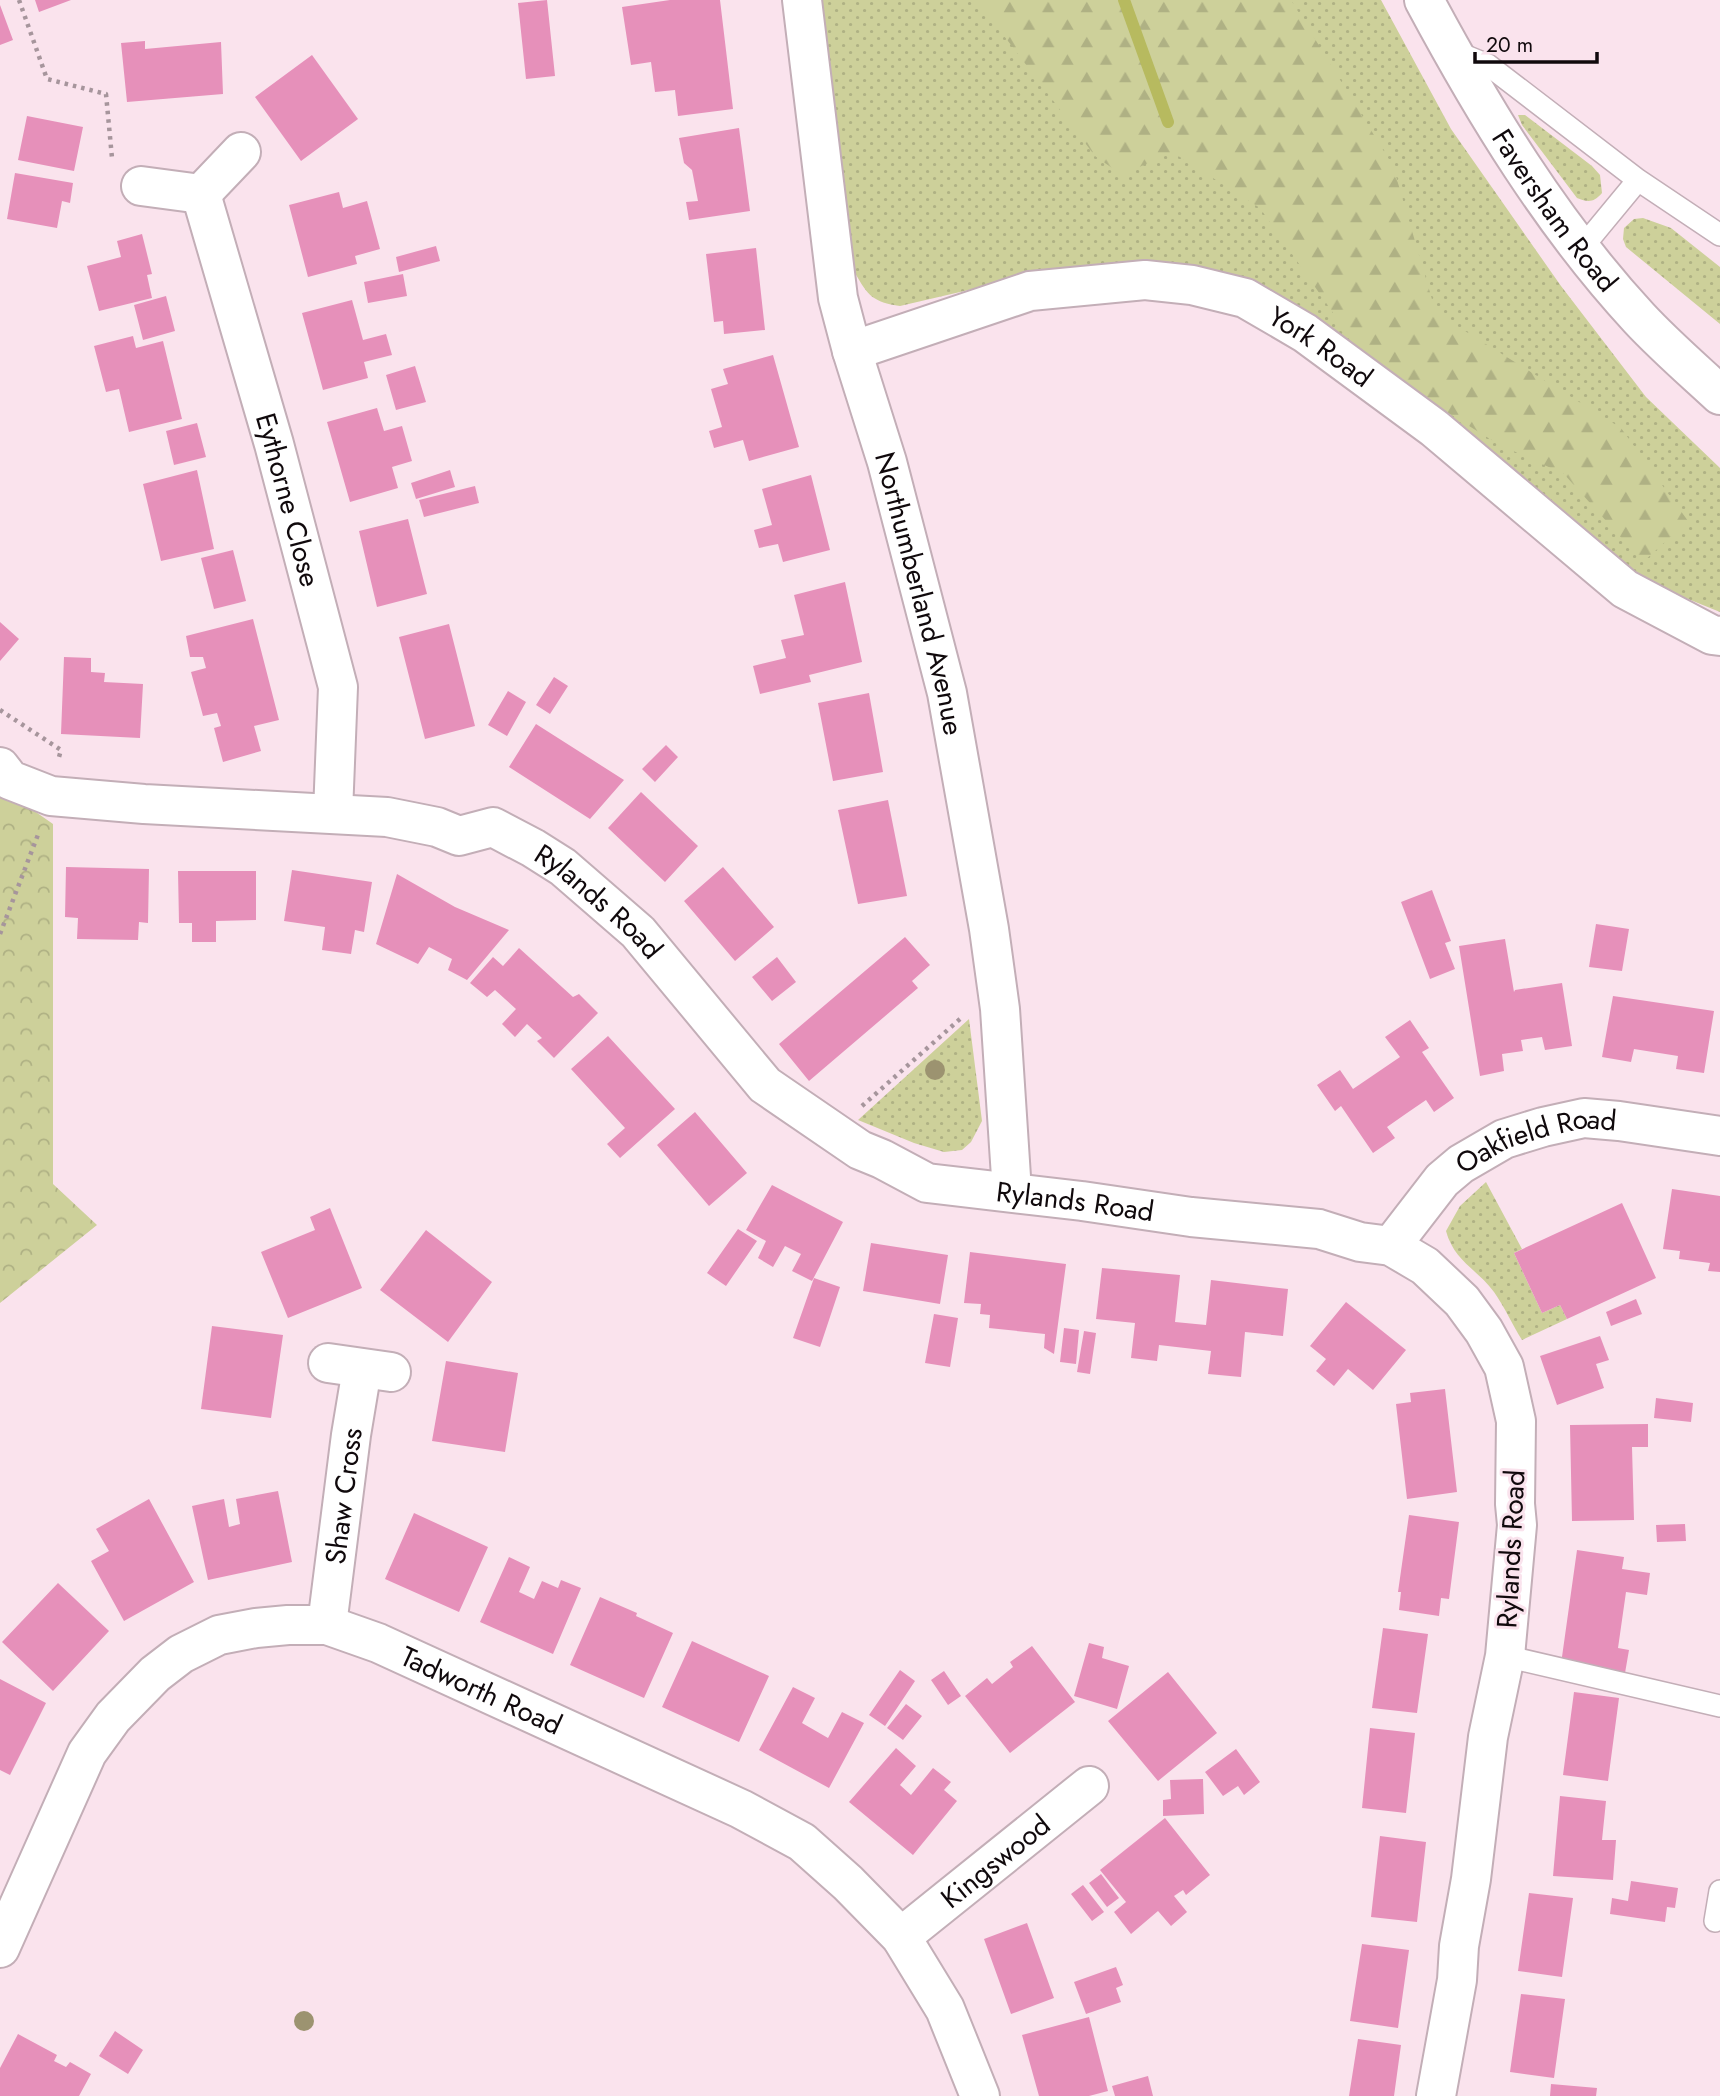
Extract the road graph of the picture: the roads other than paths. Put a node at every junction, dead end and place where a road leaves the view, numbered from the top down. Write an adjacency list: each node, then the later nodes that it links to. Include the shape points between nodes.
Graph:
1 (802, 0): 10 (street, Northumberland Avenue, via 838,298)
2 (1424, 0): 3 (street, Faversham Road)
3 (1451, 50): 5 (lane, via 1488,65); 9 (street, Faversham Road, via 1507,146)
4 (241, 152): 7 (street)
5 (1638, 180): 8 (lane); 9 (lane)
6 (141, 186): 7 (street)
7 (201, 194): 14 (street, Eythorne Close, via 338,687)
8 (1720, 234)
9 (1581, 249): 11 (street, Faversham Road, via 1639,318)
10 (852, 351): 12 (street, York Road, via 1030,292 1145,280 1245,298 1306,333 1434,428 1625,589); 16 (street, Northumberland Avenue, via 887,462 947,693 1000,1009)
11 (1720, 395)
12 (1720, 636)
13 (0, 767): 14 (street, Rylands Road, via 10,780 51,796)
14 (333, 813): 16 (street, Rylands Road, via 387,817 459,836 493,827 533,848 563,867 638,932 765,1085 860,1150 927,1183)
15 (1720, 1136): 17 (street, Oakfield Road, via 1584,1118 1504,1139 1442,1180)
16 (1012, 1192): 17 (street, Rylands Road, via 1319,1229)
17 (1391, 1246): 20 (street, Rylands Road, via 1425,1266 1462,1301 1504,1367 1516,1421 1517,1525)
18 (360, 1368): 19 (street, Shaw Cross)
19 (327, 1625): 25 (street, Tadworth Road, via 378,1643 753,1815 802,1842); 26 (street, Tadworth Road, via 277,1626 219,1635 181,1654 144,1684 113,1717 88,1754)
20 (1505, 1656): 21 (lane); 28 (street, Rylands Road, via 1488,1737 1457,1980)
21 (1720, 1706)
22 (1089, 1786): 25 (street, Kingswood)
23 (1720, 1891): 24 (lane)
24 (1715, 1920)
25 (901, 1937): 27 (street, Tadworth Road, via 945,2010)
26 (0, 1948)
27 (980, 2096)
28 (1436, 2096)

